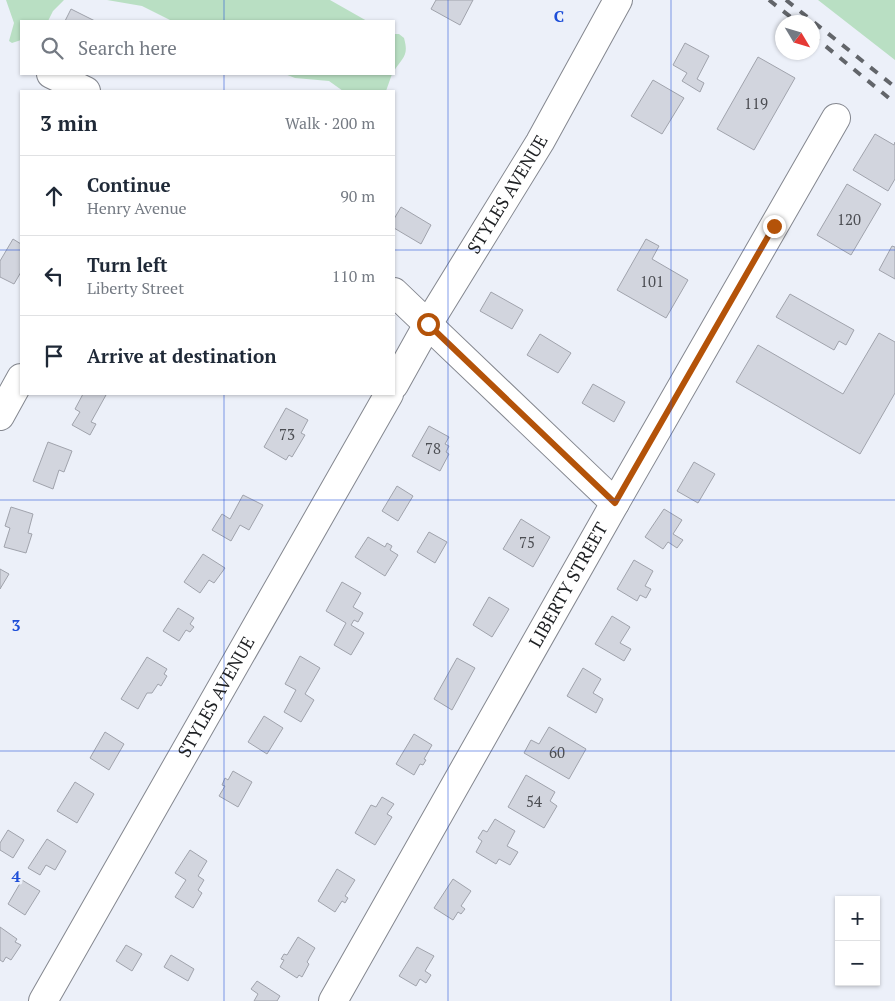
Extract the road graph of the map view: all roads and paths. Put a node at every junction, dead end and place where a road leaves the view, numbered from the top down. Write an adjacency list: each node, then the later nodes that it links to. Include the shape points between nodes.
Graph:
1 (618, 0): 6 (street, STYLES AVENUE, via 540,142)
2 (53, 75): 3 (street)
3 (84, 90)
4 (836, 118): 11 (street, LIBERTY STREET)
5 (395, 293): 6 (street)
6 (428, 324): 8 (street, STYLES AVENUE); 11 (street)
7 (20, 380): 10 (street)
8 (395, 383)
9 (388, 395): 12 (street, STYLES AVENUE)
10 (0, 416)
11 (615, 503): 13 (street, LIBERTY STREET)
12 (43, 1001)
13 (333, 1001)

